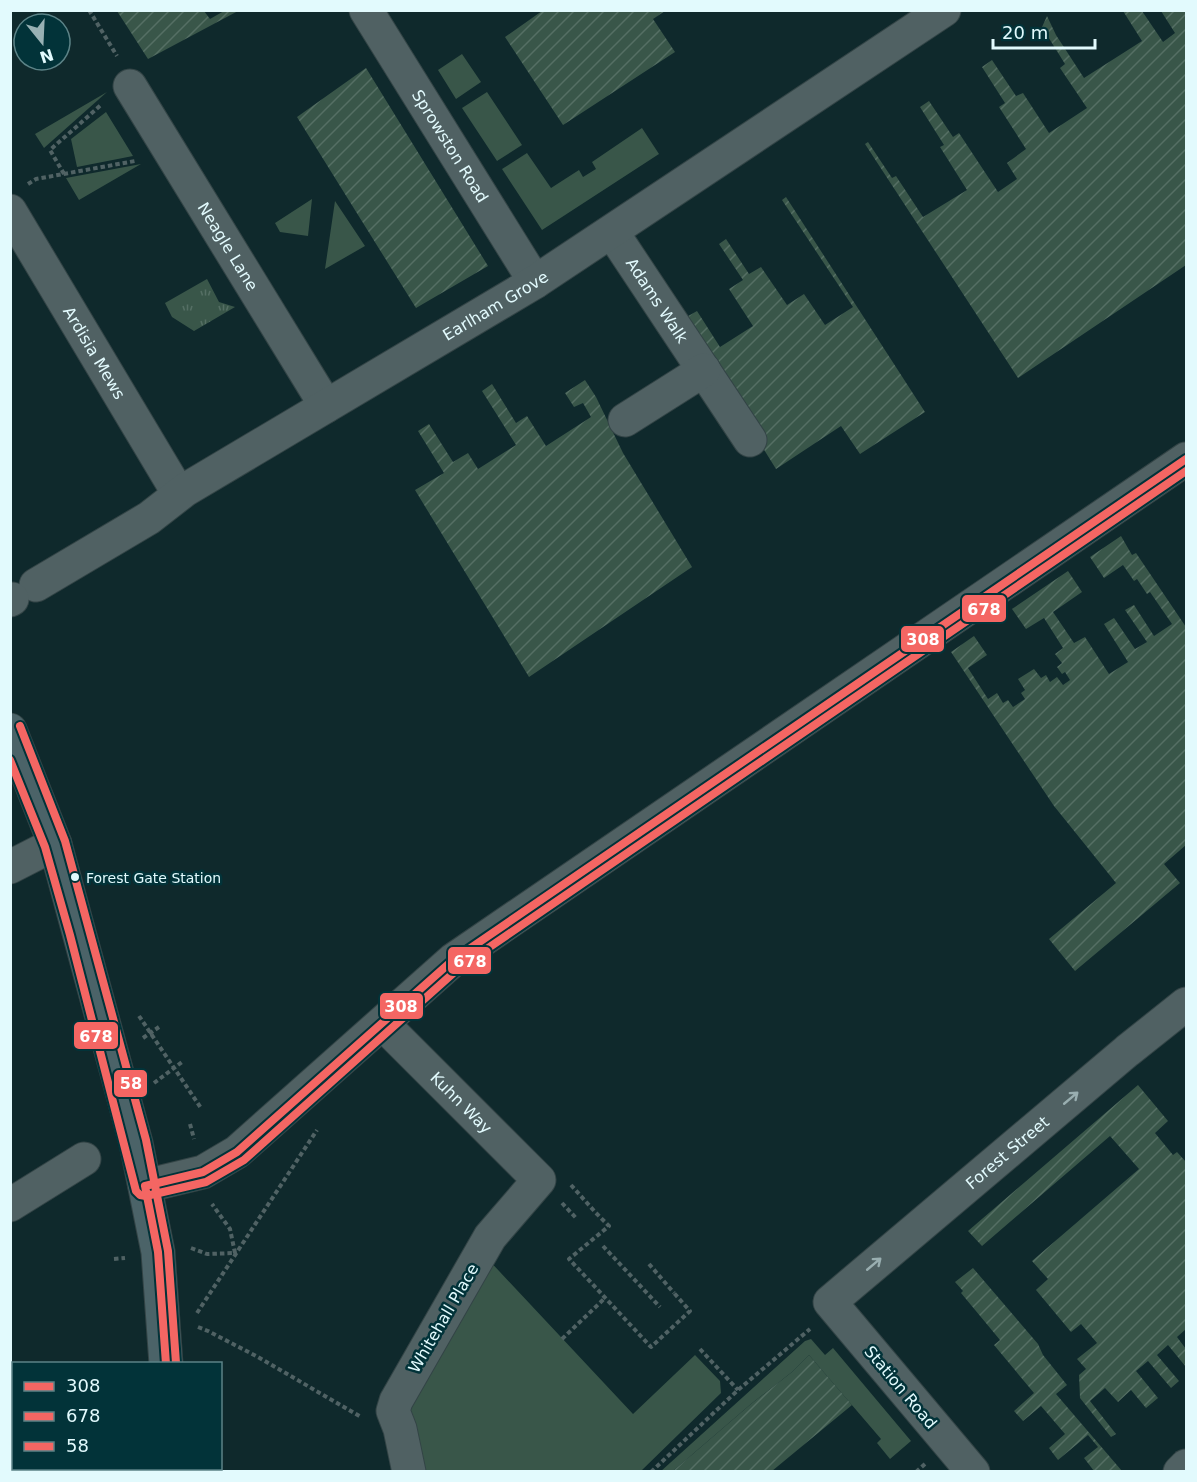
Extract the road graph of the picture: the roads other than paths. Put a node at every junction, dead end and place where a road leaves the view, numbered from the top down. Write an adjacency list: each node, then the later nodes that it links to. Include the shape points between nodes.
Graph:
1 (366, 10): 6 (street, Sprowston Road)
2 (944, 10): 5 (street, Earlham Grove)
3 (130, 86): 8 (street, Neagle Lane)
4 (15, 200): 12 (street, Ardisia Mews)
5 (612, 232): 6 (street, Earlham Grove); 7 (street, Adams Walk)
6 (536, 282): 8 (street, Earlham Grove)
7 (704, 370): 9 (street); 10 (street, Adams Walk)
8 (326, 406): 12 (street, Earlham Grove)
9 (626, 420)
10 (750, 440)
11 (1186, 459): 18 (street, via 483,938)
12 (179, 494): 13 (street, Earlham Grove, via 149,518)
13 (20, 594)
14 (10, 730): 15 (main road)
15 (55, 844): 16 (street); 21 (main road)
16 (10, 867)
17 (1186, 1004): 23 (street, Forest Street, one-way to 17)
18 (383, 1024): 20 (street, Kuhn Way); 21 (street, via 237,1152 203,1172)
19 (84, 1159): 22 (street)
20 (554, 1182): 25 (street, Whitehall Place, via 490,1237 396,1401 393,1411)
21 (145, 1186): 24 (main road, via 158,1252)
22 (10, 1205)
23 (830, 1302): 27 (street, Station Road)
24 (166, 1362)
25 (406, 1456)
26 (1186, 1466): 28 (street)
27 (973, 1472)
28 (1180, 1472)

